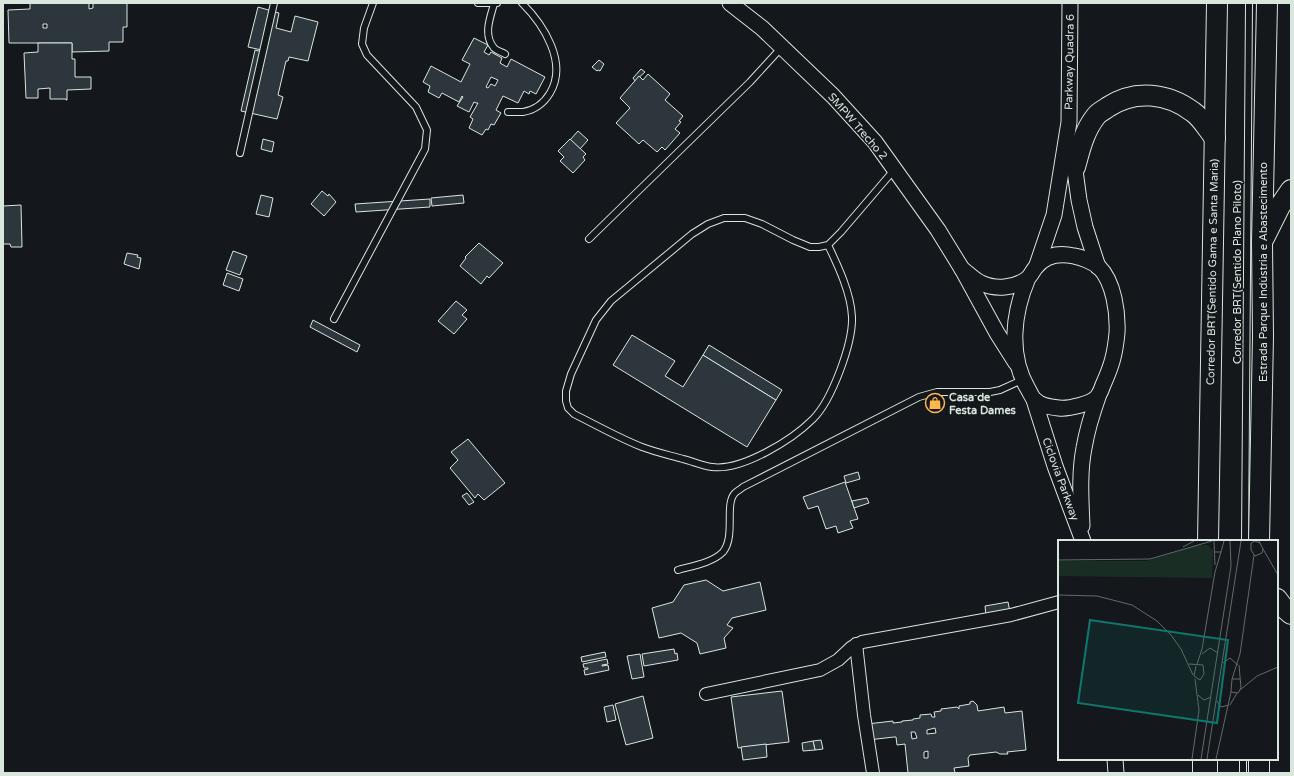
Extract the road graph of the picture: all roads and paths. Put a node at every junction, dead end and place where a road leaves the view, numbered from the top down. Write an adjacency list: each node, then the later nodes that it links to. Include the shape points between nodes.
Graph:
1 (274, 3): 16 (lane)
2 (373, 3): 27 (lane, via 364,28 362,44 367,55 416,107 427,130 425,149)
3 (478, 3): 10 (lane)
4 (522, 3): 13 (lane, via 541,25 549,40 557,76 546,100 536,108 524,112)
5 (730, 3): 11 (street, SMPW Trecho 2)
6 (1070, 3): 14 (street, Parkway Quadra 6)
7 (1217, 3): 15 (highway)
8 (1249, 3): 34 (lane, Corredor BRT(Sentido Plano Piloto))
9 (1267, 3): 21 (highway, Estrada Parque Indústria e Abastecimento)
10 (496, 4): 12 (lane, via 488,29 495,48)
11 (782, 47): 18 (street, SMPW Trecho 2, via 833,96 875,142); 20 (lane, via 750,82)
12 (505, 54)
13 (508, 112)
14 (1069, 122): 17 (street, Parkway Quadra 6); 23 (street, Parkway Quadra 6, via 1054,215)
15 (1215, 138): 17 (highway, via 1195,113 1182,105 1165,98 1140,95 1118,100 1097,115 1084,134); 33 (highway)
16 (240, 152)
17 (1075, 166): 24 (street, Parkway Quadra 6, via 1085,227)
18 (894, 170): 22 (lane); 25 (street, SMPW Trecho 2, via 938,230)
19 (1291, 190): 21 (highway)
20 (589, 239)
21 (1262, 242): 35 (highway, Estrada Parque Indústria e Abastecimento)
22 (828, 245): 22 (lane, via 850,301 852,331 830,396 814,419 786,441 732,467 712,467 642,447 574,414 568,408 566,391 571,374 596,320 607,305 633,281 692,234 724,218 745,218 810,246)
23 (1037, 265): 24 (street, via 1048,257 1063,253 1079,256); 26 (street)
24 (1098, 267): 30 (street, via 1114,298 1117,323 1112,364)
25 (962, 269): 26 (street, via 980,283 992,287 1004,288); 28 (street, via 997,333)
26 (1028, 278): 28 (street, via 1017,310 1015,341)
27 (334, 319)
28 (1018, 364): 29 (street)
29 (1022, 380): 31 (street); 36 (lane, via 990,392 937,392 919,397 743,487 734,493 729,542 722,552 712,560)
30 (1098, 397): 31 (street, via 1083,405 1065,409 1047,407); 32 (street, Ciclovia Parkway, via 1088,427 1081,474)
31 (1034, 400): 32 (street, Ciclovia Parkway, via 1055,466)
32 (1083, 539)
33 (1208, 540)
34 (1245, 540)
35 (1259, 540)
36 (678, 570)
37 (1278, 600): 39 (highway)
38 (1058, 602): 40 (street, via 1011,615)
39 (1291, 614)
40 (856, 644): 41 (street, via 838,660 820,670); 47 (street)
41 (706, 694)
42 (1115, 760): 48 (street)
43 (1203, 760): 49 (highway)
44 (1214, 760): 50 (lane)
45 (1243, 760): 51 (lane)
46 (1259, 760): 52 (highway)
47 (873, 773)
48 (1116, 773)
49 (1203, 773)
50 (1214, 773)
51 (1243, 773)
52 (1259, 773)

